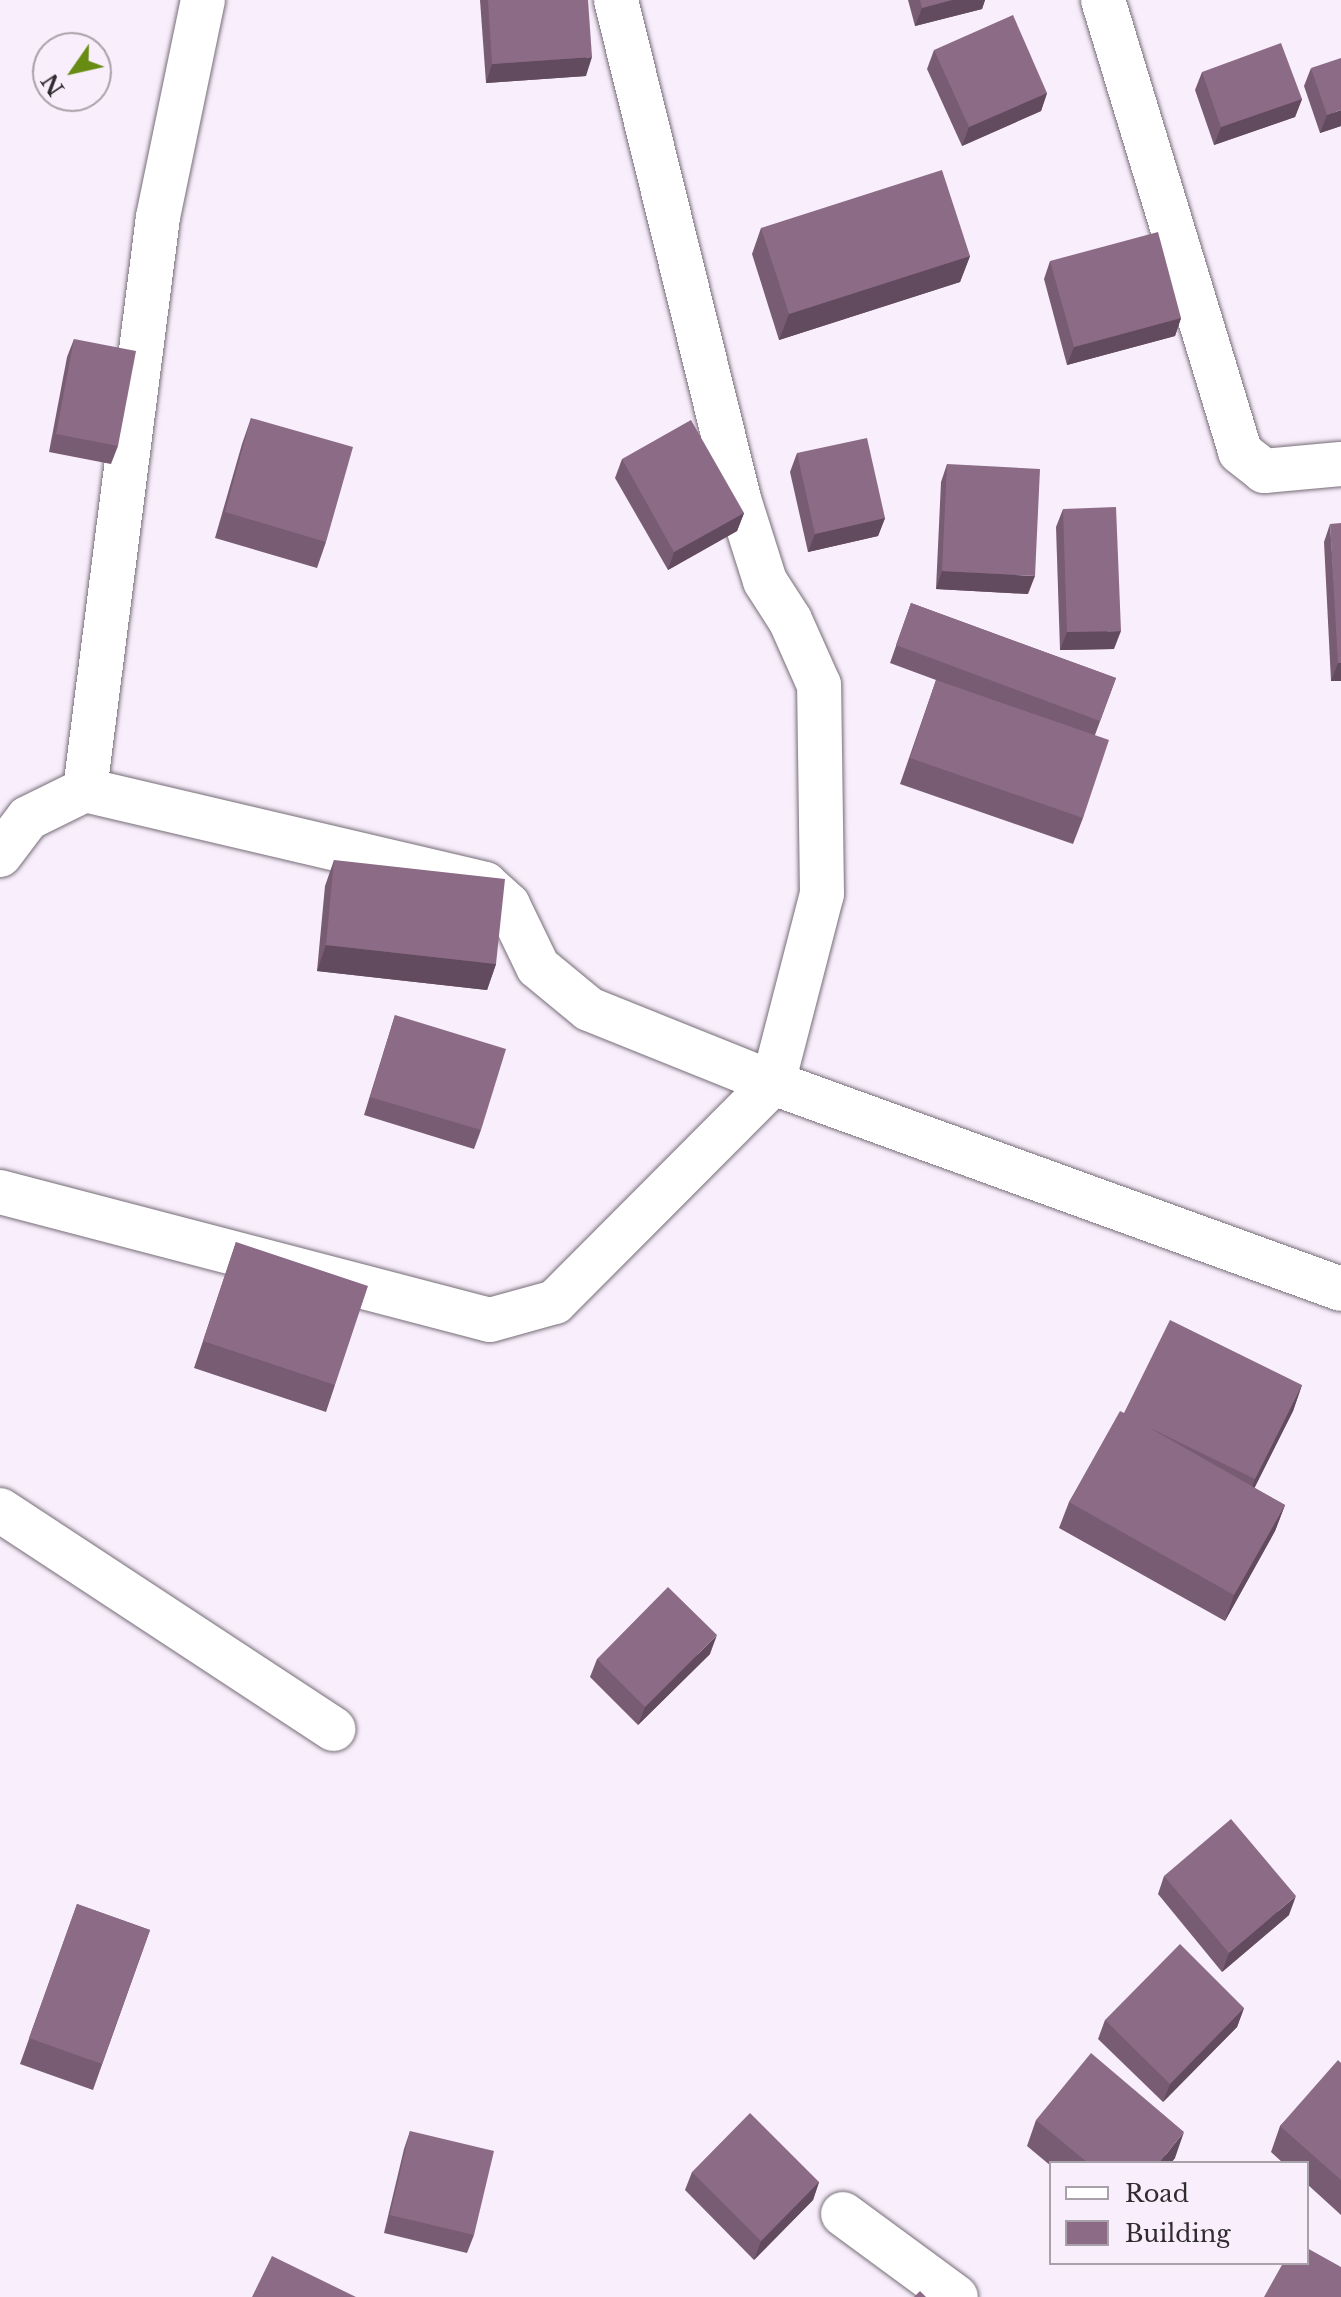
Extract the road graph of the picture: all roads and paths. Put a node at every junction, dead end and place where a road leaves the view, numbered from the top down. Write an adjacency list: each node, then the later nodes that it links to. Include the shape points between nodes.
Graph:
1 (203, 0): 5 (street, via 158,217)
2 (616, 0): 7 (street, via 739,499 765,581 790,620 819,685 822,894)
3 (1103, 0): 4 (street, via 1240,452 1264,471)
4 (1341, 464)
5 (85, 790): 6 (street, via 28,818); 7 (street, via 485,884 508,905 538,967 589,1009)
6 (0, 855)
7 (773, 1083): 8 (street, via 555,1302 490,1320); 9 (street)
8 (0, 1192)
9 (1341, 1289)
10 (0, 1510): 11 (street)
11 (334, 1729)
12 (843, 2214): 13 (street)
13 (956, 2297)

